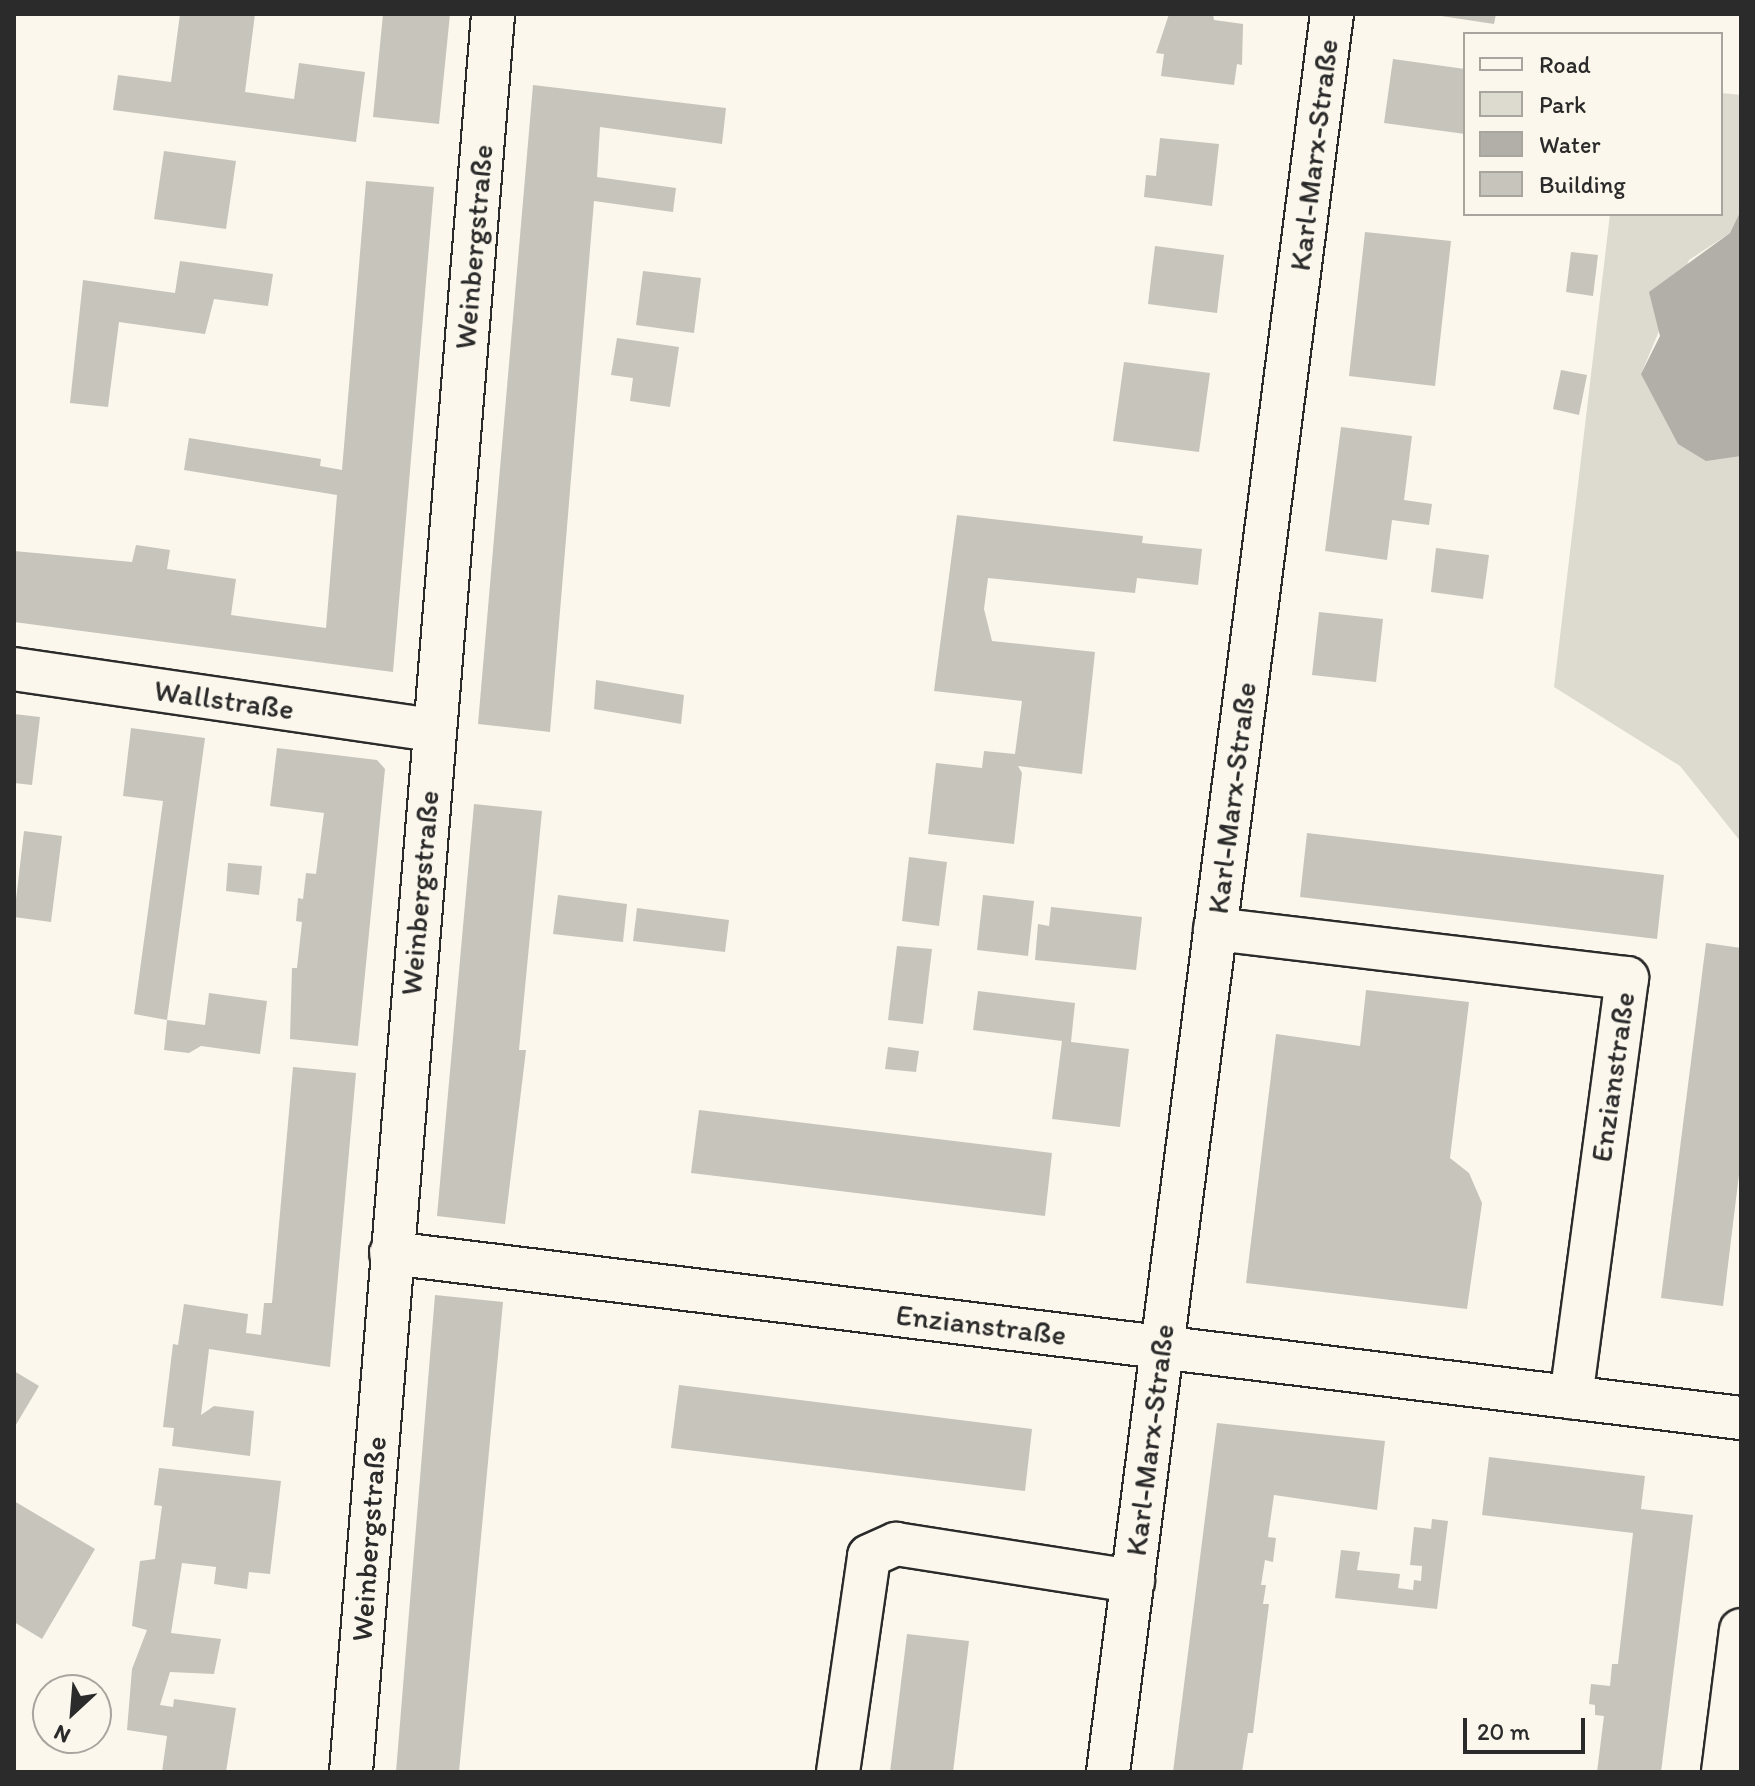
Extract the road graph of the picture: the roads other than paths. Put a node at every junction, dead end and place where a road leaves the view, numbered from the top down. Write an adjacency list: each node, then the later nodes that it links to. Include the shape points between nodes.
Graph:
1 (493, 14): 4 (street, Weinbergstraße)
2 (1332, 14): 5 (street, Karl-Marx-Straße)
3 (14, 669): 4 (street, Wallstraße)
4 (434, 730): 6 (street, Weinbergstraße)
5 (1215, 929): 7 (street, Karl-Marx-Straße); 8 (street, Enzianstraße, via 1627,978)
6 (391, 1253): 7 (street, Enzianstraße); 12 (street, Weinbergstraße)
7 (1160, 1350): 8 (street, Enzianstraße); 10 (street, Karl-Marx-Straße)
8 (1571, 1397): 9 (street, Enzianstraße)
9 (1741, 1418)
10 (1133, 1581): 13 (street, Karl-Marx-Straße, via 896,1544 869,1556); 14 (street, Karl-Marx-Straße)
11 (1741, 1630): 15 (street)
12 (351, 1772)
13 (838, 1772)
14 (1108, 1772)
15 (1723, 1772)

